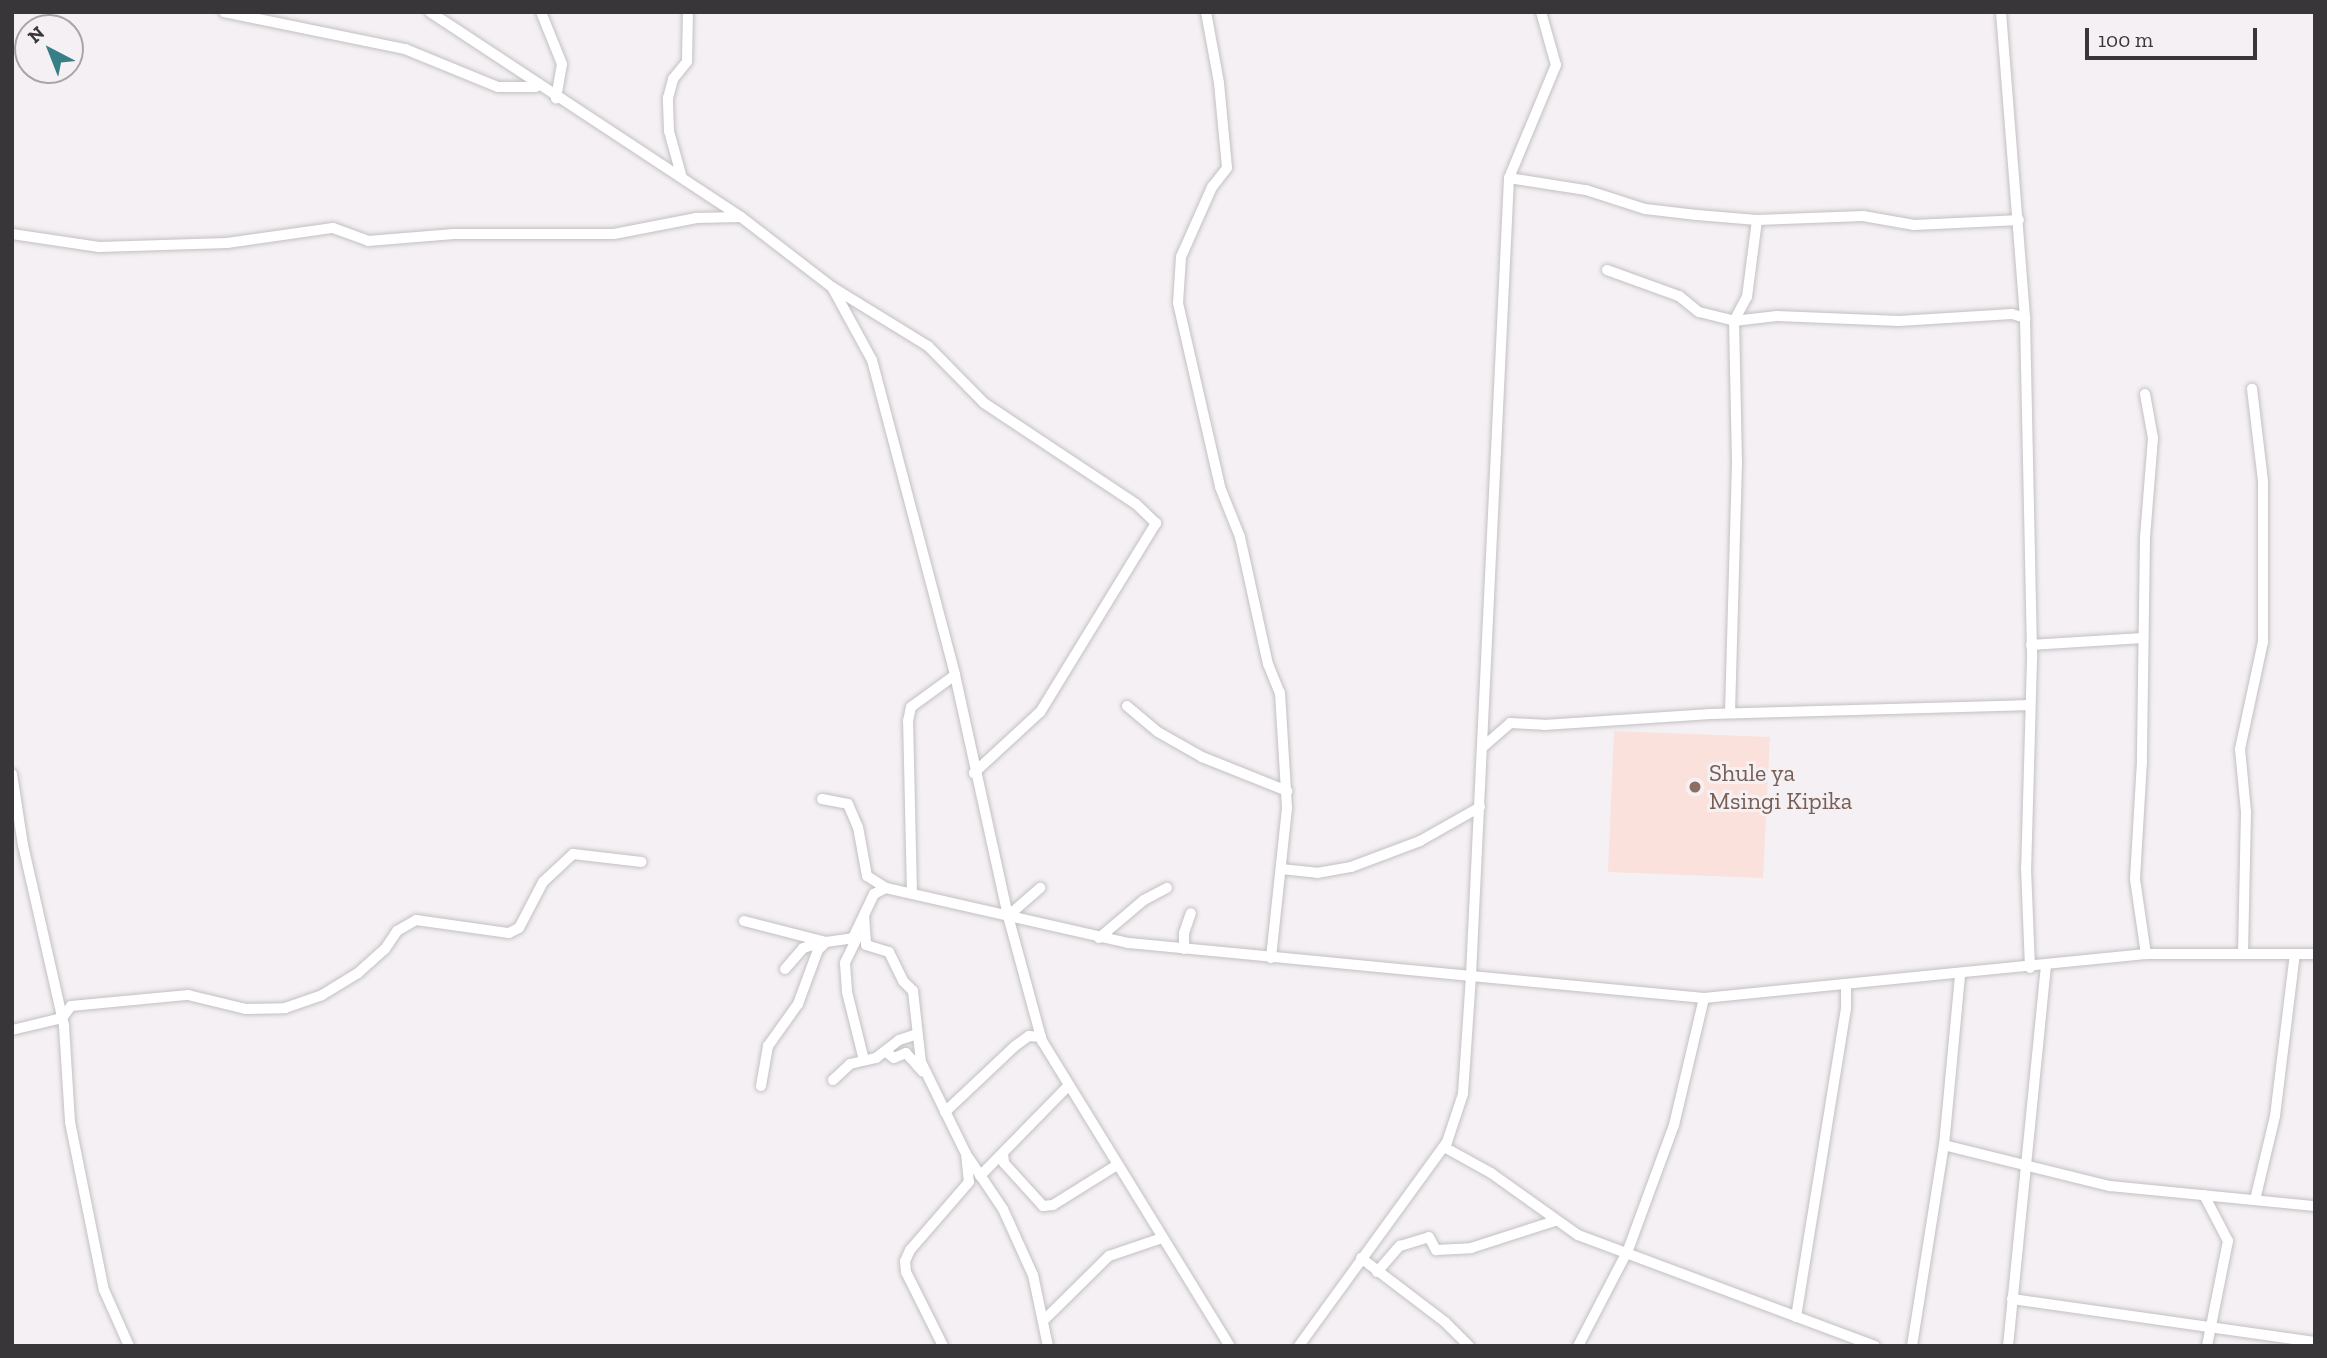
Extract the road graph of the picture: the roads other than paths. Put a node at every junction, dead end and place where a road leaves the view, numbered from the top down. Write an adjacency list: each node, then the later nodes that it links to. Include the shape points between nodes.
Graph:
1 (224, 12): 8 (street, via 405,49 498,87)
2 (430, 12): 8 (street)
3 (541, 12): 9 (street, via 562,64)
4 (688, 12): 10 (street, via 687,62 673,79 668,97 669,131)
5 (1206, 12): 31 (street, via 1227,168 1212,187 1181,257 1178,303 1220,487 1240,537 1268,664 1280,693)
6 (1541, 12): 11 (street, via 1556,65)
7 (2001, 12): 14 (street)
8 (539, 87): 9 (street)
9 (556, 98): 10 (street)
10 (682, 178): 12 (street)
11 (1509, 178): 13 (street, via 1586,190 1645,209); 28 (street)
12 (741, 217): 15 (street, via 696,218 614,234 454,234 368,241 333,228 227,243 99,247); 17 (street)
13 (1758, 220): 14 (street, via 1863,216 1914,225); 19 (street, via 1747,297)
14 (2019, 220): 18 (street)
15 (12, 234)
16 (1606, 270): 19 (street, via 1679,296 1699,312)
17 (831, 287): 24 (street, via 872,360); 29 (street, via 928,346 984,403 1136,504 1156,523 1040,712)
18 (2025, 318): 19 (street, via 2012,314 1899,321 1777,316); 23 (street)
19 (1734, 321): 27 (street, via 1737,463)
20 (2252, 389): 52 (street, via 2263,481 2263,642 2240,749 2246,812)
21 (2145, 394): 22 (street, via 2153,438)
22 (2142, 638): 23 (street); 51 (street, via 2135,879)
23 (2031, 645): 25 (street)
24 (955, 675): 29 (street); 41 (street, via 911,707 908,721)
25 (2030, 705): 27 (street); 57 (street, via 2026,868)
26 (1127, 706): 31 (street, via 1158,732 1202,757)
27 (1730, 713): 28 (street, via 1544,725 1510,723)
28 (1484, 746): 33 (street)
29 (974, 773): 44 (street)
30 (12, 774): 35 (street)
31 (1287, 791): 37 (street)
32 (822, 799): 38 (street, via 848,804 858,827 867,876)
33 (1479, 807): 37 (street, via 1420,841 1351,867 1317,873); 60 (street)
34 (12, 834): 35 (street)
35 (23, 845): 62 (street)
36 (642, 862): 64 (street, via 573,855 543,882 519,928 509,933 416,920 397,931 358,973 322,995 285,1008 246,1009 188,995)
37 (1281, 869): 55 (street)
38 (886, 888): 41 (street); 43 (street, via 874,894)
39 (1040, 888): 44 (street)
40 (1167, 888): 47 (street)
41 (912, 894): 44 (street)
42 (1191, 913): 50 (street)
43 (864, 915): 46 (street); 49 (street)
44 (1008, 916): 47 (street); 68 (street)
45 (744, 921): 48 (street)
46 (853, 938): 48 (street); 49 (street, via 863,939); 70 (street, via 845,963 847,992)
47 (1099, 938): 50 (street)
48 (826, 942): 58 (street, via 803,948); 74 (street, via 818,950 798,1004 768,1046)
49 (866, 945): 67 (street, via 889,952 914,991)
50 (1184, 949): 55 (street)
51 (2146, 954): 52 (street); 56 (street)
52 (2243, 954): 53 (street)
53 (2295, 954): 54 (street); 84 (street, via 2275,1116)
54 (2315, 954)
55 (1271, 958): 60 (street)
56 (2046, 967): 57 (street); 80 (street)
57 (2031, 968): 59 (street)
58 (785, 969)
59 (1960, 975): 61 (street); 76 (street)
60 (1471, 976): 63 (street); 77 (street, via 1463,1094)
61 (1846, 986): 63 (street); 92 (street)
62 (57, 995): 64 (street); 65 (street)
63 (1704, 998): 88 (street, via 1674,1125)
64 (71, 1006): 65 (street)
65 (62, 1018): 66 (street); 96 (street, via 70,1122 104,1290)
66 (12, 1030)
67 (917, 1034): 69 (street, via 899,1040); 71 (street, via 917,1047)
68 (1041, 1037): 73 (street); 75 (street, via 1029,1036 1015,1046)
69 (886, 1052): 70 (street); 71 (street, via 894,1058 906,1053 922,1072)
70 (864, 1060): 72 (street, via 850,1064)
71 (929, 1073): 75 (street)
72 (833, 1080)
73 (1069, 1085): 78 (street); 81 (street)
74 (761, 1086)
75 (945, 1112): 79 (street)
76 (1944, 1146): 80 (street); 104 (street)
77 (1444, 1147): 86 (street, via 1491,1173); 89 (street)
78 (1003, 1153): 81 (street, via 1004,1163 1043,1206 1053,1205); 82 (street)
79 (966, 1154): 82 (street); 97 (street, via 969,1182 905,1261 906,1272)
80 (2023, 1162): 83 (street, via 2110,1186); 91 (street)
81 (1117, 1165): 87 (street)
82 (980, 1176): 93 (street, via 1003,1209 1033,1275)
83 (2204, 1195): 84 (street); 94 (street, via 2217,1212 2228,1241)
84 (2255, 1200): 85 (street)
85 (2315, 1206)
86 (1555, 1221): 88 (street, via 1578,1235); 90 (street, via 1471,1248 1436,1250 1429,1237 1400,1246)
87 (1162, 1238): 93 (street, via 1109,1256); 99 (street)
88 (1628, 1250): 92 (street); 102 (street)
89 (1361, 1258): 90 (street); 100 (street)
90 (1377, 1272): 101 (street, via 1445,1322)
91 (2012, 1299): 94 (street); 105 (street)
92 (1796, 1317): 103 (street)
93 (1043, 1321): 98 (street)
94 (2213, 1328): 95 (street); 106 (street)
95 (2315, 1342)
96 (129, 1346)
97 (943, 1346)
98 (1048, 1346)
99 (1230, 1346)
100 (1299, 1346)
101 (1469, 1346)
102 (1578, 1346)
103 (1875, 1346)
104 (1912, 1346)
105 (2008, 1346)
106 (2207, 1346)

